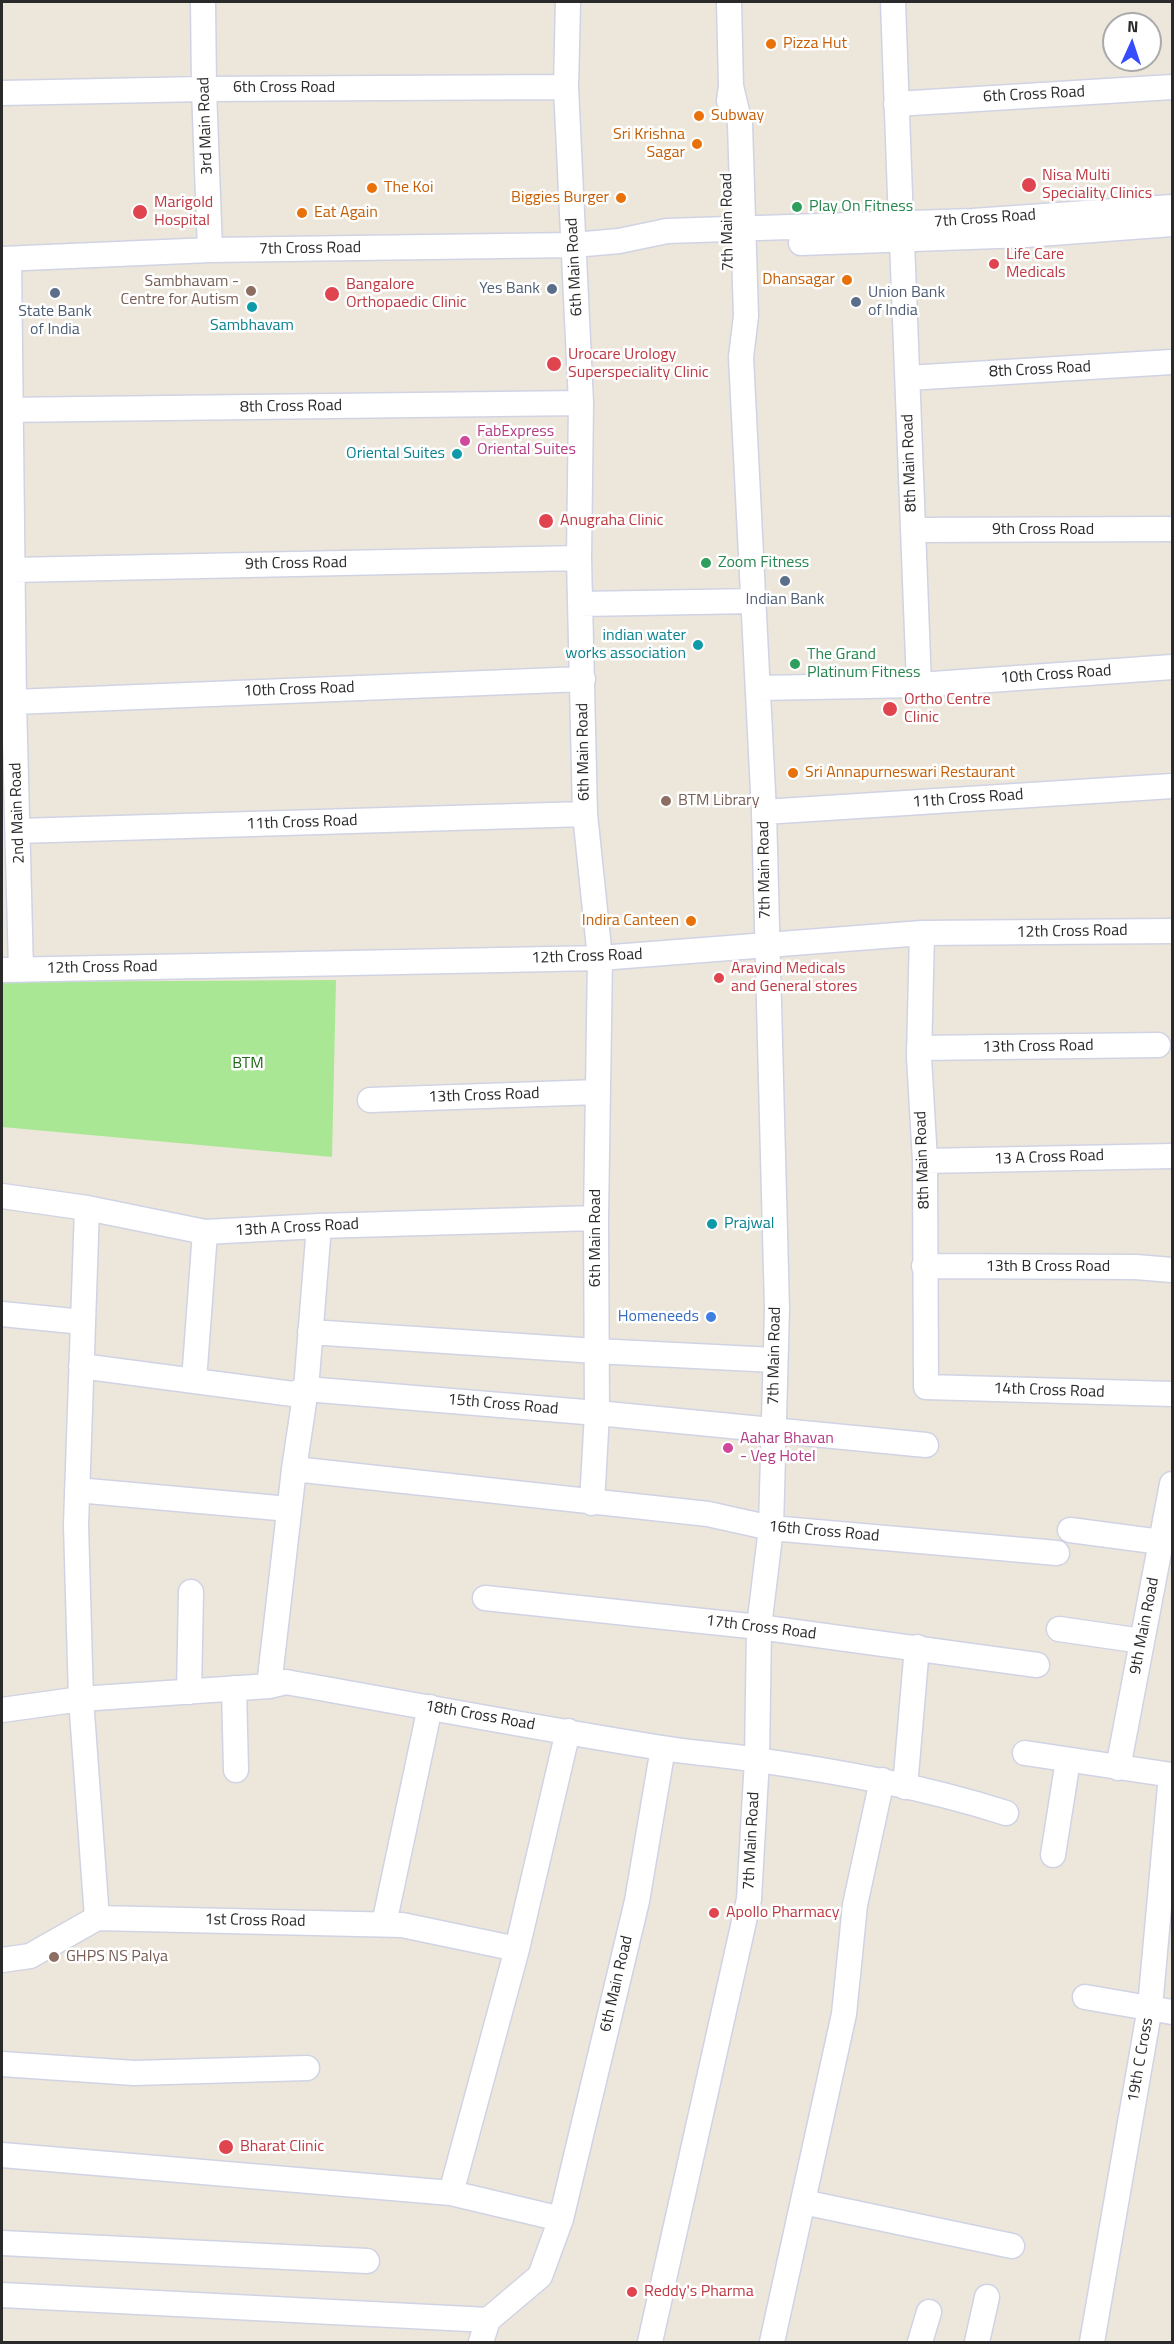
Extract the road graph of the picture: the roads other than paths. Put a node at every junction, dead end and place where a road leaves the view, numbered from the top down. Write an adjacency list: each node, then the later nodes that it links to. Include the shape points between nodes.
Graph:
1 (203, 2): 7 (street, 3rd Main Road)
2 (568, 2): 5 (street, 6th Main Road)
3 (729, 2): 13 (street, 7th Main Road, via 731,86 727,124)
4 (893, 2): 9 (street, 8th Main Road)
5 (566, 87): 7 (street, 6th Cross Road); 14 (street, 6th Main Road)
6 (1173, 87): 9 (street, 6th Cross Road)
7 (204, 89): 8 (street, 6th Cross Road); 15 (street, 3rd Main Road)
8 (2, 93)
9 (896, 104): 12 (street, 8th Main Road)
10 (1173, 207): 12 (street, 7th Cross Road)
11 (1173, 224): 12 (street, 7th Cross Road)
12 (902, 232): 13 (street, 7th Cross Road); 18 (street, 8th Main Road)
13 (736, 237): 14 (street, 7th Cross Road, via 667,247 619,241); 25 (street, 7th Main Road, via 731,314 741,357)
14 (574, 244): 15 (street, 7th Cross Road); 19 (street, 6th Main Road)
15 (210, 250): 16 (street, 7th Cross Road)
16 (5, 259): 20 (street, 2nd Main Road)
17 (1173, 362): 18 (street, 8th Cross Road)
18 (908, 378): 22 (street, 8th Main Road)
19 (581, 403): 20 (street, 8th Cross Road); 23 (street, 6th Main Road)
20 (6, 410): 24 (street, 2nd Main Road)
21 (1173, 529): 22 (street, 9th Cross Road)
22 (913, 530): 29 (street, 8th Main Road)
23 (579, 558): 24 (street, 9th Cross Road); 26 (street, 6th Main Road)
24 (13, 570): 31 (street, 2nd Main Road)
25 (755, 601): 26 (street); 30 (street, 7th Main Road)
26 (580, 604): 28 (street, 6th Main Road)
27 (1173, 667): 29 (street, 10th Cross Road)
28 (583, 679): 31 (street, 10th Cross Road); 34 (street, 6th Main Road)
29 (919, 685): 30 (street, 10th Cross Road)
30 (759, 688): 33 (street, 7th Main Road)
31 (14, 702): 35 (street, 2nd Main Road)
32 (1173, 786): 33 (street, 11th Cross Road)
33 (764, 812): 38 (street, 7th Main Road)
34 (585, 814): 35 (street, 11th Cross Road); 39 (street, 6th Main Road)
35 (18, 831): 40 (street, 2nd Main Road)
36 (1173, 931): 37 (street, 12th Cross Road)
37 (922, 933): 38 (street, 12th Cross Road); 42 (street, 8th Main Road)
38 (766, 945): 39 (street, 12th Cross Road); 58 (street, 7th Main Road, via 777,1309)
39 (600, 958): 40 (street, 12th Cross Road); 43 (street, 6th Main Road)
40 (11, 970)
41 (1158, 1045): 42 (street, 13th Cross Road)
42 (919, 1048): 46 (street, 8th Main Road)
43 (598, 1092): 44 (street, 13th Cross Road); 49 (street, 6th Main Road)
44 (370, 1100)
45 (1173, 1156): 46 (street, 13 A Cross Road)
46 (925, 1161): 52 (street, 8th Main Road)
47 (2, 1196): 48 (street, 13th A Cross Road)
48 (87, 1208): 51 (street, 13th A Cross Road); 55 (street)
49 (596, 1218): 50 (street, 13th A Cross Road); 57 (street, 6th Main Road)
50 (320, 1226): 51 (street, 13th A Cross Road); 56 (street)
51 (206, 1232): 60 (street)
52 (924, 1266): 53 (street, 13th B Cross Road); 61 (street, 8th Main Road)
53 (1173, 1269)
54 (2, 1314): 55 (street)
55 (83, 1322): 59 (street)
56 (310, 1332): 57 (street); 62 (street)
57 (596, 1351): 58 (street); 64 (street, 6th Main Road)
58 (774, 1360): 65 (street, 7th Main Road)
59 (81, 1366): 60 (street, 15th Cross Road); 69 (street)
60 (194, 1381): 62 (street, 15th Cross Road, via 293,1394)
61 (926, 1388): 63 (street, 14th Cross Road)
62 (306, 1389): 64 (street, 15th Cross Road); 67 (street)
63 (1173, 1394)
64 (597, 1413): 65 (street, 15th Cross Road); 70 (street, 6th Main Road)
65 (774, 1429): 66 (street, 15th Cross Road); 72 (street, 7th Main Road)
66 (926, 1445)
67 (294, 1469): 70 (street, 16th Cross Road); 71 (street)
68 (1173, 1484): 74 (street, 9th Main Road)
69 (77, 1490): 71 (street); 86 (street)
70 (592, 1503): 72 (street, 16th Cross Road, via 708,1514)
71 (289, 1509): 83 (street)
72 (771, 1528): 75 (street, 16th Cross Road); 78 (street, 7th Main Road)
73 (1071, 1530): 74 (street)
74 (1161, 1542): 80 (street, 9th Main Road)
75 (1057, 1553)
76 (191, 1592): 85 (street)
77 (485, 1598): 78 (street, 17th Cross Road)
78 (759, 1628): 81 (street, 17th Cross Road); 92 (street, 7th Main Road)
79 (1059, 1629): 80 (street)
80 (1142, 1641): 94 (street, 9th Main Road)
81 (917, 1647): 82 (street, 17th Cross Road); 98 (street)
82 (1037, 1665)
83 (269, 1686): 84 (street, 18th Cross Road); 87 (street, 18th Cross Road, via 286,1682)
84 (234, 1688): 85 (street, 18th Cross Road); 95 (street)
85 (189, 1692): 86 (street, 18th Cross Road)
86 (81, 1699): 88 (street, 18th Cross Road); 101 (street)
87 (430, 1707): 89 (street, 18th Cross Road); 102 (street)
88 (2, 1710)
89 (568, 1731): 90 (street, 18th Cross Road); 103 (street)
90 (663, 1748): 92 (street, 18th Cross Road); 112 (street, 6th Main Road, via 637,1901)
91 (1025, 1753): 93 (street)
92 (756, 1760): 97 (street, 18th Cross Road); 120 (street, 7th Main Road, via 749,1899)
93 (1068, 1760): 94 (street); 100 (street)
94 (1118, 1768): 96 (street)
95 (236, 1770)
96 (1172, 1775): 106 (street, 19th C Cross)
97 (882, 1780): 98 (street, 18th Cross Road); 111 (street, via 855,1905 844,2014)
98 (905, 1787): 99 (street, 18th Cross Road, via 955,1797)
99 (1006, 1814)
100 (1053, 1855)
101 (97, 1918): 102 (street, 1st Cross Road); 104 (street, via 30,1956)
102 (384, 1924): 103 (street, 1st Cross Road)
103 (517, 1949): 110 (street)
104 (2, 1960)
105 (1085, 1997): 106 (street)
106 (1161, 2010): 124 (street, 19th C Cross)
107 (2, 2064): 108 (street, via 134,2073)
108 (307, 2068)
109 (2, 2155): 110 (street)
110 (451, 2193): 112 (street)
111 (802, 2202): 114 (street); 121 (street)
112 (561, 2219): 119 (street, 6th Main Road, via 540,2276)
113 (2, 2242): 115 (street)
114 (1012, 2246)
115 (367, 2261)
116 (2, 2295): 119 (street)
117 (987, 2297): 123 (street)
118 (929, 2312): 122 (street)
119 (484, 2331)
120 (650, 2343)
121 (772, 2343)
122 (920, 2343)
123 (977, 2343)
124 (1092, 2343)

